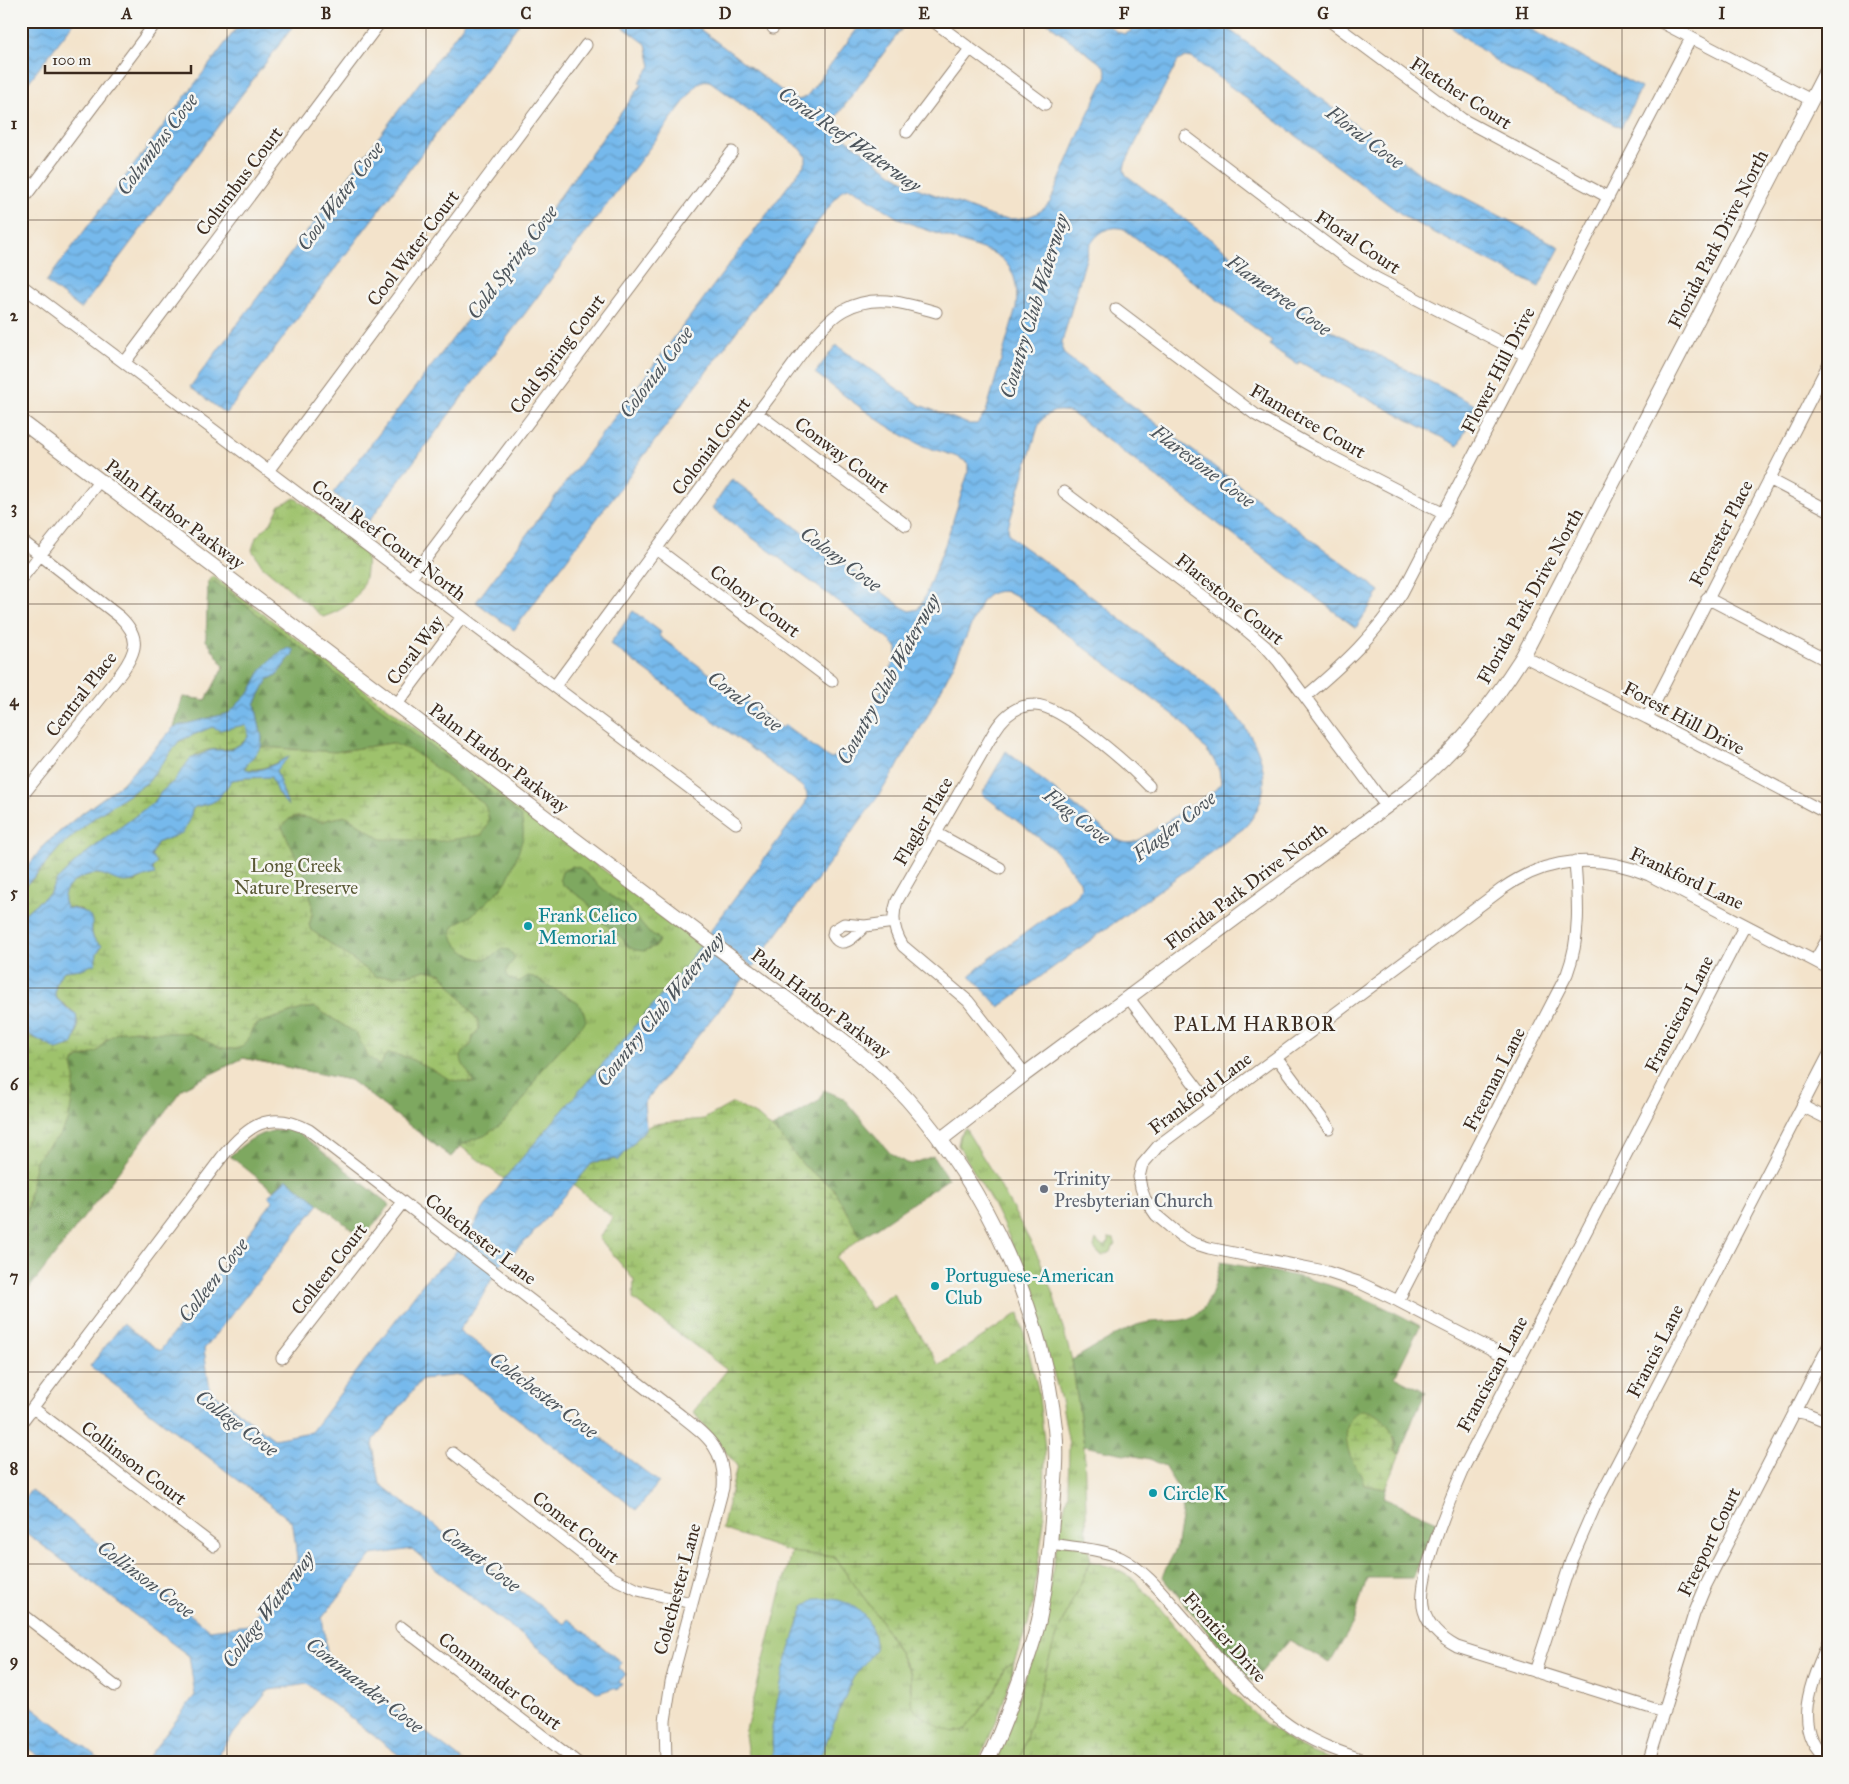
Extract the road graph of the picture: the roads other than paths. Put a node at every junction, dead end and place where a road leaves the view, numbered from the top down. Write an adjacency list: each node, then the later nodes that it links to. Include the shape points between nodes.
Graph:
1 (157, 21): 16 (street)
2 (381, 21): 21 (street, Columbus Court)
3 (933, 21): 8 (street)
4 (1330, 21): 15 (street, Fletcher Court, via 1462,119)
5 (1659, 21): 6 (street)
6 (1691, 38): 10 (street); 15 (street, Flower Hill Drive)
7 (586, 46): 25 (street, Cool Water Court)
8 (970, 50): 11 (street); 12 (street)
9 (1828, 68): 10 (street, Florida Park Drive North)
10 (1811, 100): 39 (street, Florida Park Drive North)
11 (1045, 104)
12 (908, 132)
13 (1185, 136): 20 (street, Floral Court, via 1362,269)
14 (732, 152): 36 (street, Cold Spring Court)
15 (1608, 197): 20 (street, Flower Hill Drive)
16 (21, 202)
17 (21, 285): 21 (street, Coral Reef Court North)
18 (1116, 309): 30 (street, Flametree Court, via 1256,415)
19 (936, 312): 23 (street, Colonial Court, via 885,300 864,302 846,309 824,326)
20 (1525, 355): 30 (street, Flower Hill Drive)
21 (125, 362): 25 (street, Coral Reef Court North)
22 (1828, 365): 26 (street, Forrester Place)
23 (758, 413): 31 (street, Conway Court); 33 (street, Colonial Court)
24 (21, 421): 27 (street, Palm Harbor Parkway)
25 (268, 471): 36 (street, Coral Reef Court North)
26 (1769, 479): 29 (street); 37 (street, Forrester Place)
27 (100, 480): 34 (street); 44 (street, Palm Harbor Parkway)
28 (1064, 492): 43 (street, Flarestone Court, via 1258,640)
29 (1828, 510)
30 (1444, 514): 43 (street, Flower Hill Drive, via 1411,578 1384,620 1349,659)
31 (906, 525)
32 (21, 540): 34 (street)
33 (657, 549): 41 (street, Colony Court); 42 (street, Colonial Court)
34 (41, 554): 35 (street); 47 (street, Central Place, via 124,622 131,630 135,646 121,673)
35 (21, 578)
36 (411, 578): 38 (street, Coral Reef Court North)
37 (1708, 598): 40 (street); 45 (street, Forrester Place)
38 (462, 617): 42 (street, Coral Reef Court North); 44 (street, Coral Way)
39 (1523, 656): 45 (street, Forest Hill Drive); 48 (street, Florida Park Drive North, via 1472,728 1440,763)
40 (1828, 661)
41 (832, 681)
42 (556, 686): 50 (street, Coral Reef Court North)
43 (1306, 696): 48 (street, Flarestone Court)
44 (397, 704): 68 (street, Palm Harbor Parkway, via 833,1032 876,1067 909,1100)
45 (1646, 718): 49 (street, Forest Hill Drive)
46 (1149, 786): 51 (street, Flagler Place, via 1129,765 1061,714 1042,705 1028,705 1008,714 998,725)
47 (22, 796)
48 (1386, 806): 60 (street, Florida Park Drive North)
49 (1828, 814)
50 (736, 823)
51 (936, 833): 53 (street); 54 (street, Flagler Place, via 897,901)
52 (1575, 861): 55 (street, Frankford Lane, via 1599,861 1629,867); 62 (street, Frankford Lane, via 1540,869 1510,883); 70 (street, Freeman Lane, via 1578,923 1567,974)
53 (1000, 868)
54 (894, 922): 56 (street); 63 (street, via 897,936 906,950 968,1000)
55 (1745, 925): 58 (street, Frankford Lane); 73 (street, Franciscan Lane)
56 (865, 926)
57 (1828, 938): 58 (street)
58 (1815, 961): 59 (street, Frankford Lane)
59 (1828, 968)
60 (1128, 997): 63 (street, Florida Park Drive North); 64 (street)
61 (1828, 1056): 65 (street, Francis Lane)
62 (1277, 1058): 64 (street, Frankford Lane); 67 (street)
63 (1026, 1074): 68 (street, Florida Park Drive North)
64 (1211, 1106): 70 (street, Frankford Lane, via 1159,1145 1142,1165 1139,1177 1144,1199 1156,1215 1181,1236 1201,1246 1324,1271 1358,1282)
65 (1802, 1106): 66 (street); 85 (street, Francis Lane, via 1588,1519 1566,1574)
66 (1828, 1119)
67 (1329, 1128)
68 (940, 1140): 79 (street, Palm Harbor Parkway, via 972,1187 994,1228 1020,1286 1037,1338 1050,1394 1057,1457)
69 (403, 1202): 72 (street, Colleen Court); 74 (street, Colechester Lane, via 303,1126 279,1121 254,1126 222,1157); 81 (street, Colechester Lane, via 692,1424 716,1448 723,1469 723,1488)
70 (1398, 1301): 73 (street, Frankford Lane)
71 (1828, 1347): 75 (street, Freeport Court)
72 (282, 1358)
73 (1518, 1363): 85 (street, Franciscan Lane, via 1474,1446 1450,1500 1424,1578 1422,1603 1434,1630 1450,1643)
74 (33, 1408): 77 (street, Colechester Lane); 80 (street, Collinson Court)
75 (1794, 1412): 76 (street); 87 (street, Freeport Court, via 1706,1585)
76 (1828, 1422)
77 (21, 1423)
78 (453, 1453): 81 (street, Comet Court, via 613,1578 638,1590)
79 (1050, 1544): 91 (street, Palm Harbor Parkway, via 1033,1641 1010,1708); 92 (street, Frontier Drive, via 1104,1553 1129,1563 1274,1714 1312,1740)
80 (214, 1546)
81 (691, 1603): 90 (street, Colechester Lane, via 666,1709)
82 (21, 1613): 86 (street)
83 (401, 1627): 89 (street, Commander Court)
84 (1828, 1643): 88 (street, via 1814,1678 1806,1721 1813,1742)
85 (1535, 1672): 87 (street, Franciscan Lane)
86 (115, 1686)
87 (1664, 1712): 93 (street, Freeport Court)
88 (1828, 1760)
89 (578, 1763)
90 (666, 1763)
91 (986, 1763)
92 (1372, 1763)
93 (1648, 1763)

